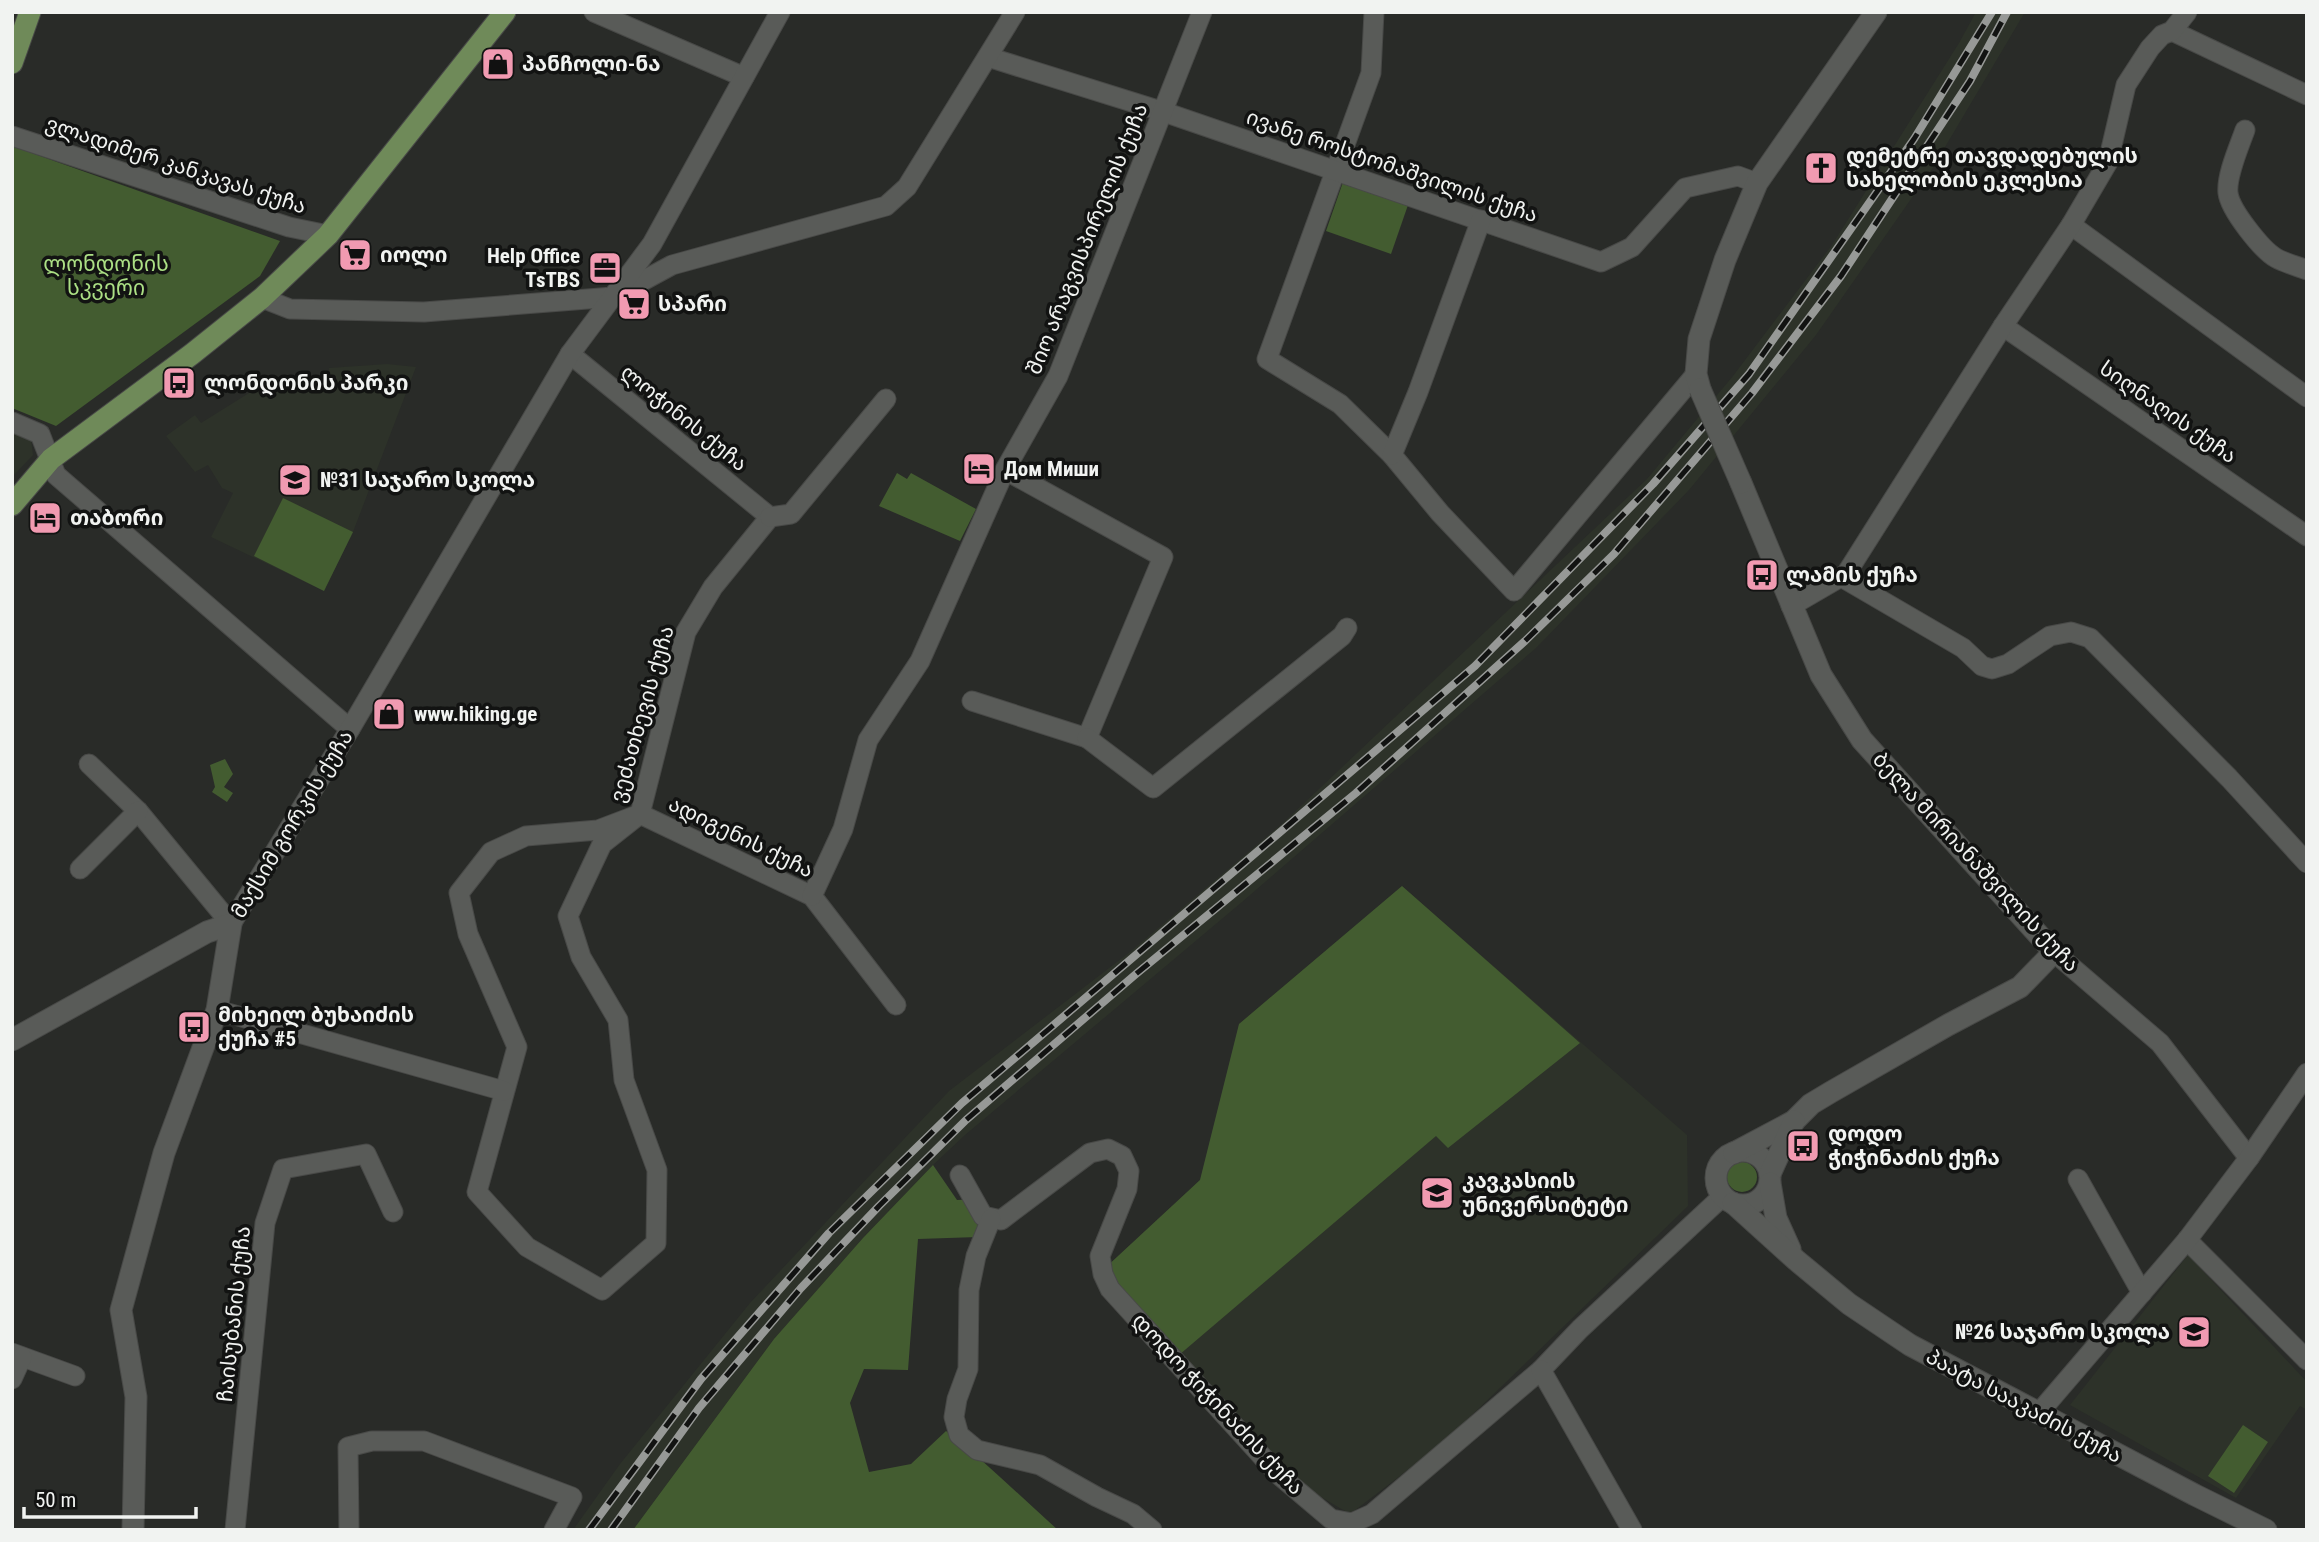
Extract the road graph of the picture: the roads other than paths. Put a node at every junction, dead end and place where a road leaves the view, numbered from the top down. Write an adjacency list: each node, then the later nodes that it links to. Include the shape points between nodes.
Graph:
1 (30, 12): 12 (main road)
2 (505, 12): 22 (main road)
3 (594, 12): 13 (street)
4 (780, 12): 13 (street, მაქსიმ გორკის ქუჩა)
5 (1015, 12): 11 (street)
6 (1202, 12): 15 (street, შიო არაგვისპირელის ქუჩა)
7 (1374, 12): 18 (street, via 1371,74)
8 (1876, 12): 19 (street)
9 (2187, 12): 10 (street)
10 (2172, 31): 14 (street); 21 (street, via 2150,48 2126,85 2108,162)
11 (988, 57): 15 (street, ივანე როსტომაშვილის ქუჩა); 24 (street, via 907,187 886,206 672,265)
12 (12, 63)
13 (744, 77): 24 (street, მაქსიმ გორკის ქუჩა, via 652,244)
14 (2307, 95)
15 (1164, 112): 18 (street, ივანე როსტომაშვილის ქუჩა); 34 (street, შიო არაგვისპირელის ქუჩა, via 1058,376)
16 (2245, 130): 23 (street, via 2228,195 2263,248)
17 (12, 136): 22 (street, ვლადიმერ კანკავას ქუჩა, via 289,227)
18 (1334, 171): 20 (street, ივანე როსტომაშვილის ქუჩა); 32 (street, via 1267,359 1340,404)
19 (1758, 183): 20 (street, ივანე როსტომაშვილის ქუჩა, via 1738,176 1685,188 1632,247 1601,262); 28 (street, via 1708,305 1699,339)
20 (1481, 220): 32 (street)
21 (2071, 225): 26 (street); 29 (street)
22 (328, 235): 25 (main road)
23 (2307, 270)
24 (613, 297): 25 (street, via 424,312 290,309); 27 (street, მაქსიმ გორკის ქუჩა)
25 (262, 298): 33 (main road)
26 (2003, 326): 37 (street, სიღნაღის ქუჩა); 38 (street)
27 (570, 354): 36 (street, ლოჭინის ქუჩა); 42 (street, მაქსიმ გორკის ქუჩა)
28 (1698, 381): 32 (street, via 1514,591); 39 (street, ბელა მირიანაშვილის ქუჩა, bridge)
29 (2307, 397)
30 (886, 399): 36 (street, via 791,514)
31 (12, 422): 33 (street, via 40,434)
32 (1392, 455)
33 (51, 459): 35 (main road); 42 (street, via 56,475)
34 (1004, 470): 43 (street, via 1163,557); 49 (street, შიო არაგვისპირელის ქუჩა, via 920,661 868,740 843,829)
35 (12, 505)
36 (770, 517): 46 (street, ვეძათხევის ქუჩა, via 713,587 686,632)
37 (2307, 536)
38 (1843, 578): 39 (street); 47 (street, via 1992,669 2008,664 2050,636 2071,632 2090,638)
39 (1791, 606): 51 (street, ბელა მირიანაშვილის ქუჩა, via 1821,675 1862,740)
40 (1347, 628): 43 (street, via 1153,788)
41 (972, 701): 43 (street)
42 (349, 729): 50 (street, მაქსიმ გორკის ქუჩა)
43 (1087, 738)
44 (89, 764): 45 (street)
45 (138, 811): 48 (street); 50 (street)
46 (640, 814): 49 (street, ადიგენის ქუჩა); 56 (street, via 598,830 526,836 491,852 459,892 468,934 517,1047); 56 (street, ვეძათხევის ქუჩა, via 602,844 568,916 581,957 618,1020 624,1080 657,1170 656,1242 602,1290 527,1247 477,1192)
47 (2307, 863)
48 (80, 869)
49 (812, 896): 52 (street, ადიგენის ქუჩა)
50 (232, 924): 53 (street); 54 (street, მაქსიმ გორკის ქუჩა, via 207,932)
51 (2054, 952): 57 (street, via 2020,987 1831,1092); 59 (street, ბელა მირიანაშვილის ქუჩა, via 2160,1043)
52 (897, 1005)
53 (217, 1010): 56 (street); 75 (street, via 164,1153 121,1310 136,1398)
54 (12, 1040)
55 (2307, 1073): 59 (street)
56 (503, 1091)
57 (1794, 1121): 58 (street); 61 (street)
58 (1734, 1153): 61 (street, via 1743,1151 1760,1158); 63 (street, via 1717,1171 1716,1182)
59 (2249, 1158): 66 (street)
60 (960, 1175): 65 (street, via 983,1216)
61 (1770, 1179): 63 (street, via 1760,1199 1752,1204); 67 (street, პაატა სააკაძის ქუჩა, via 1776,1218)
62 (2078, 1179): 68 (street)
63 (1728, 1200): 67 (street, პაატა სააკაძის ქუჩა); 71 (street, დოდო ჭიჭინაძის ქუჩა, via 1580,1329)
64 (393, 1212): 76 (street, ჩაისუბანის ქუჩა, via 366,1154 283,1169 265,1223)
65 (990, 1219): 71 (street, დოდო ჭიჭინაძის ქუჩა, via 1001,1220 1090,1153 1108,1149 1122,1156 1129,1171 1127,1189 1101,1256 1110,1289 1279,1475 1331,1518 1352,1524 1372,1514); 79 (street, via 969,1290 968,1369 954,1417 959,1435 977,1450 1040,1465 1133,1514)
66 (2187, 1240): 68 (street); 70 (street)
67 (1796, 1260): 74 (street, პაატა სააკაძის ქუჩა, via 1849,1304 1910,1345)
68 (2142, 1293): 74 (street)
69 (17, 1355): 72 (street); 73 (street)
70 (2307, 1360)
71 (1541, 1370): 80 (street)
72 (75, 1376)
73 (12, 1379)
74 (2038, 1413): 81 (street, პაატა სააკაძის ქუჩა)
75 (131, 1530)
76 (236, 1530)
77 (349, 1530): 78 (street, via 348,1447 372,1441 424,1441 572,1497)
78 (554, 1530)
79 (1152, 1530)
80 (1632, 1530)
81 (2266, 1530)

